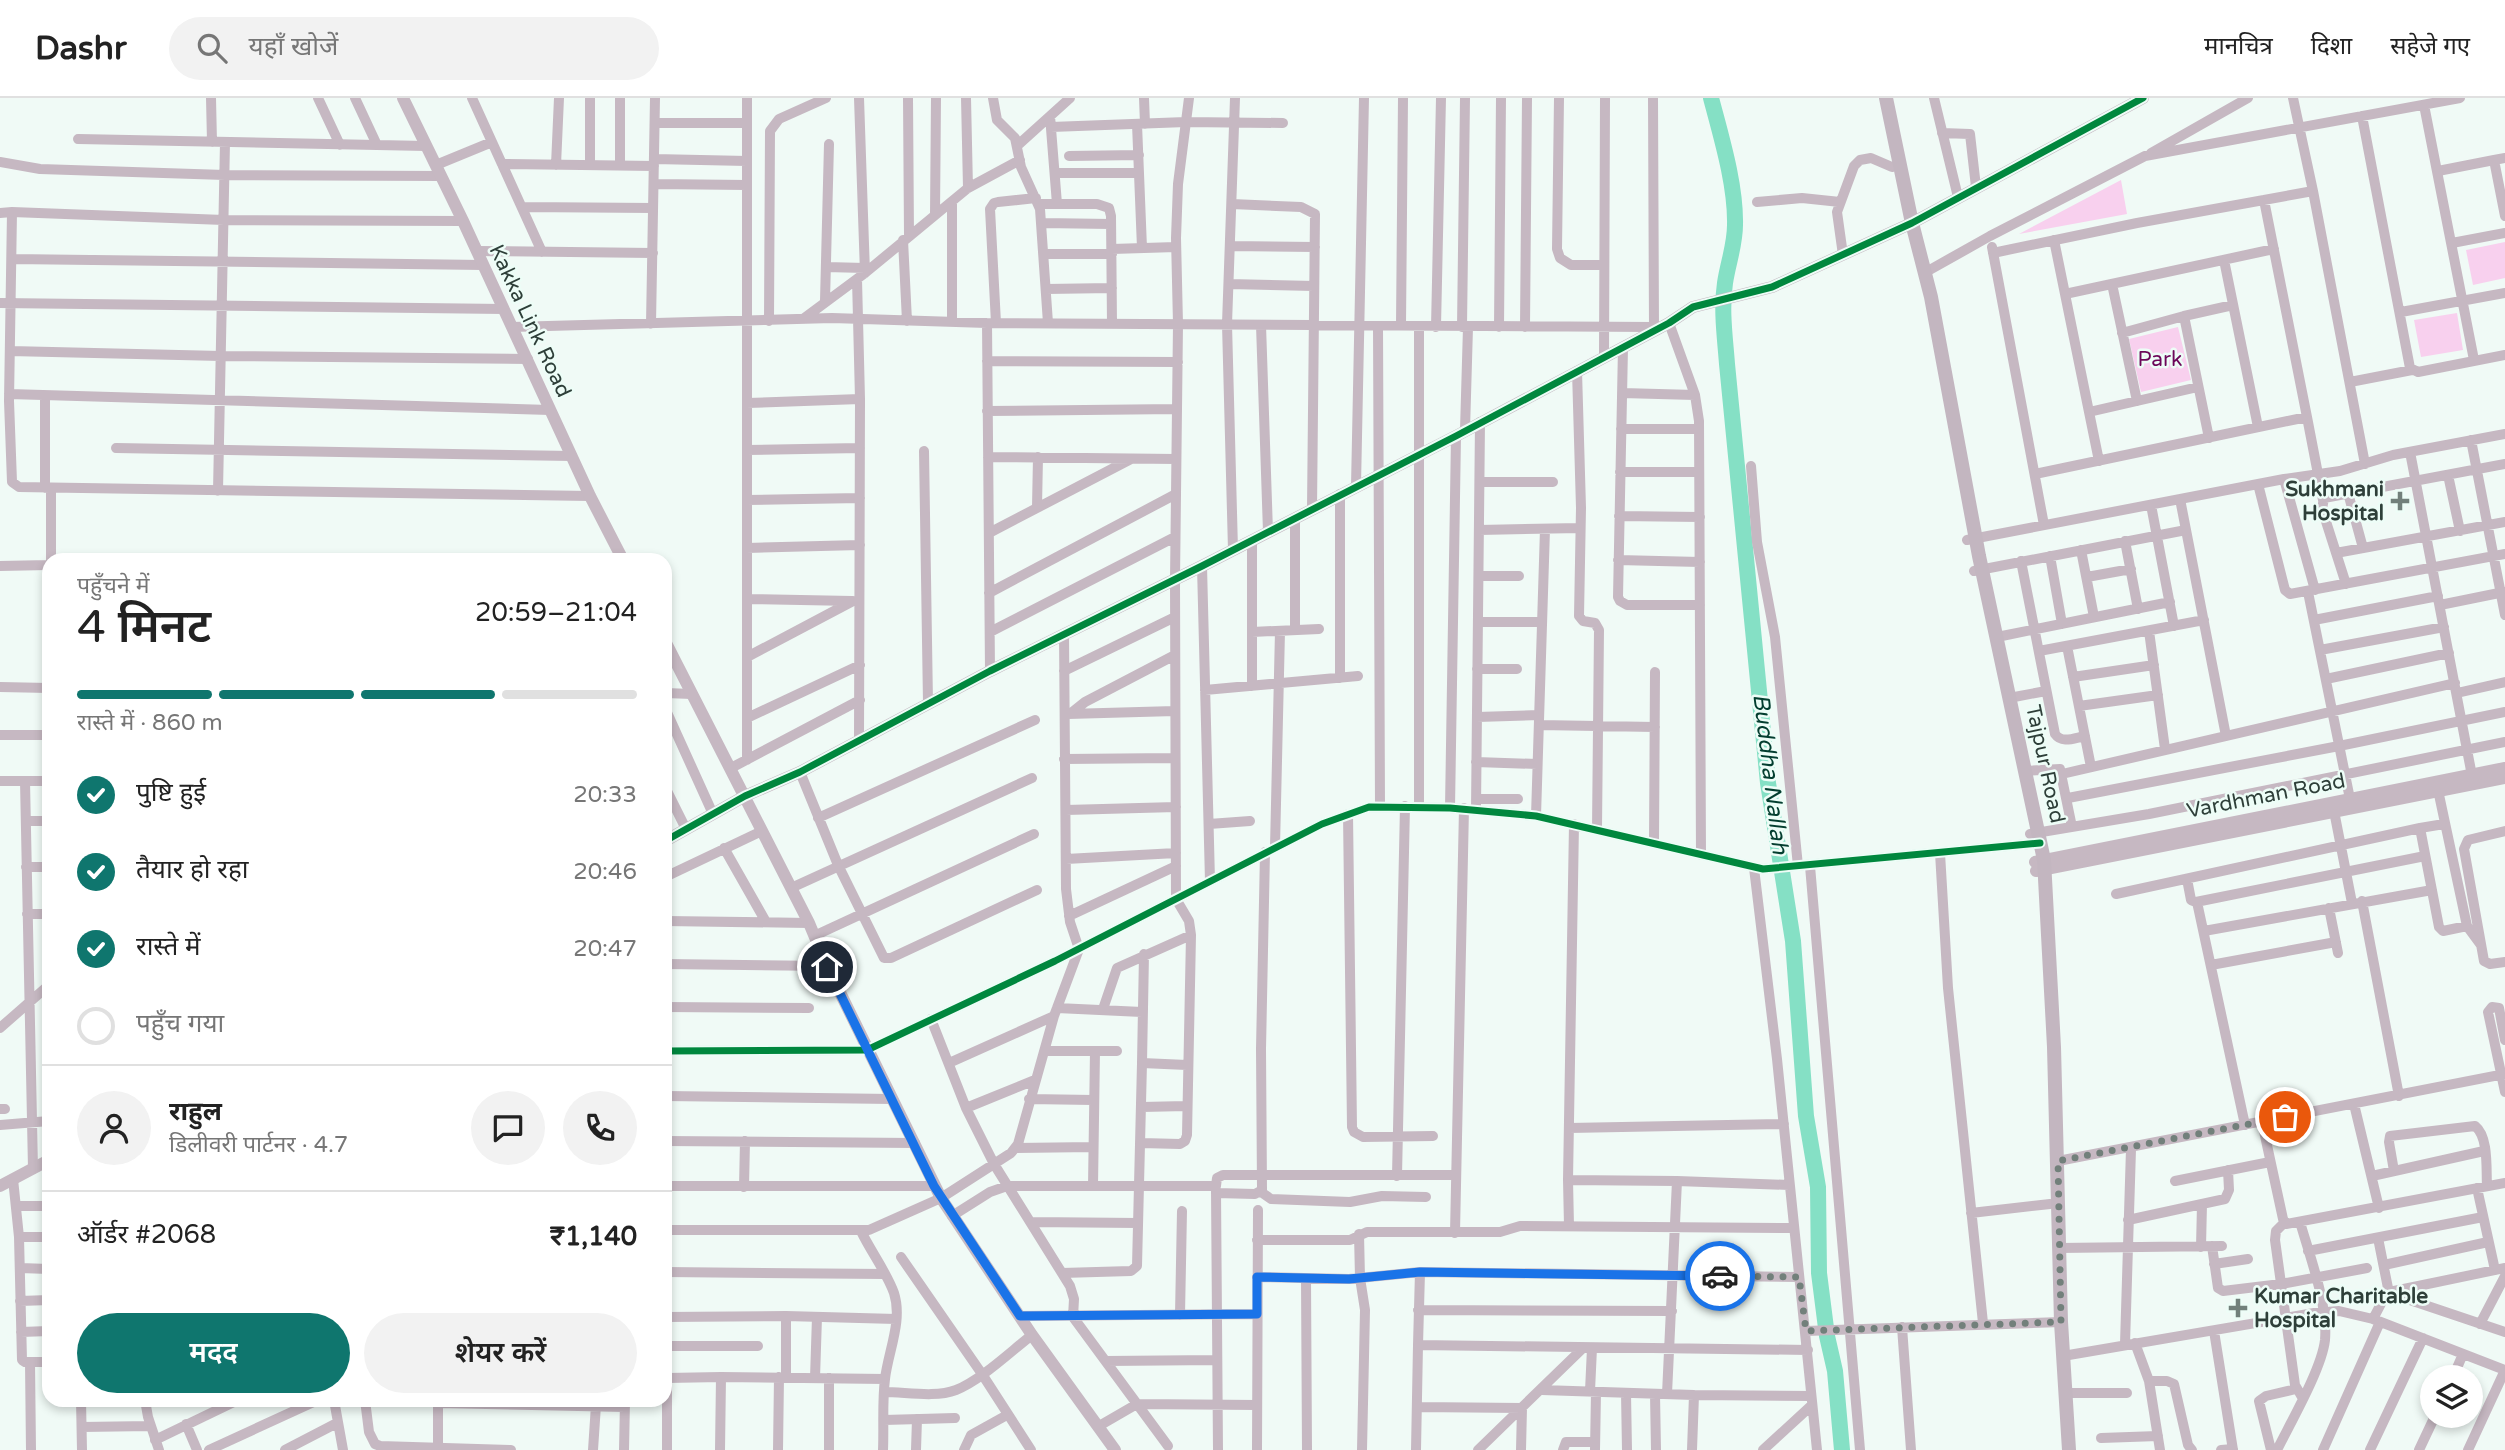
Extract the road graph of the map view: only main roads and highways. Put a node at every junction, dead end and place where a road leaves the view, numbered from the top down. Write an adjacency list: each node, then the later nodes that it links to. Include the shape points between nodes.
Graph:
1 (1877, 98): 3 (main road, Tajpur Road)
2 (1886, 98): 3 (main road, Tajpur Road)
3 (1909, 225): 4 (main road, Tajpur Road); 4 (main road, Tajpur Road, via 1926,272)
4 (1972, 539): 5 (main road, Tajpur Road)
5 (1978, 570): 6 (main road, Tajpur Road); 6 (main road, Tajpur Road, via 1997,637)
6 (2035, 838): 7 (main road, Tajpur Road)
7 (2040, 866): 8 (main road, Tajpur Road); 8 (main road, Tajpur Road, via 2058,1161)
8 (2057, 1322): 9 (main road, Tajpur Road); 10 (main road, Tajpur Road)
9 (2060, 1450)
10 (2068, 1450)

